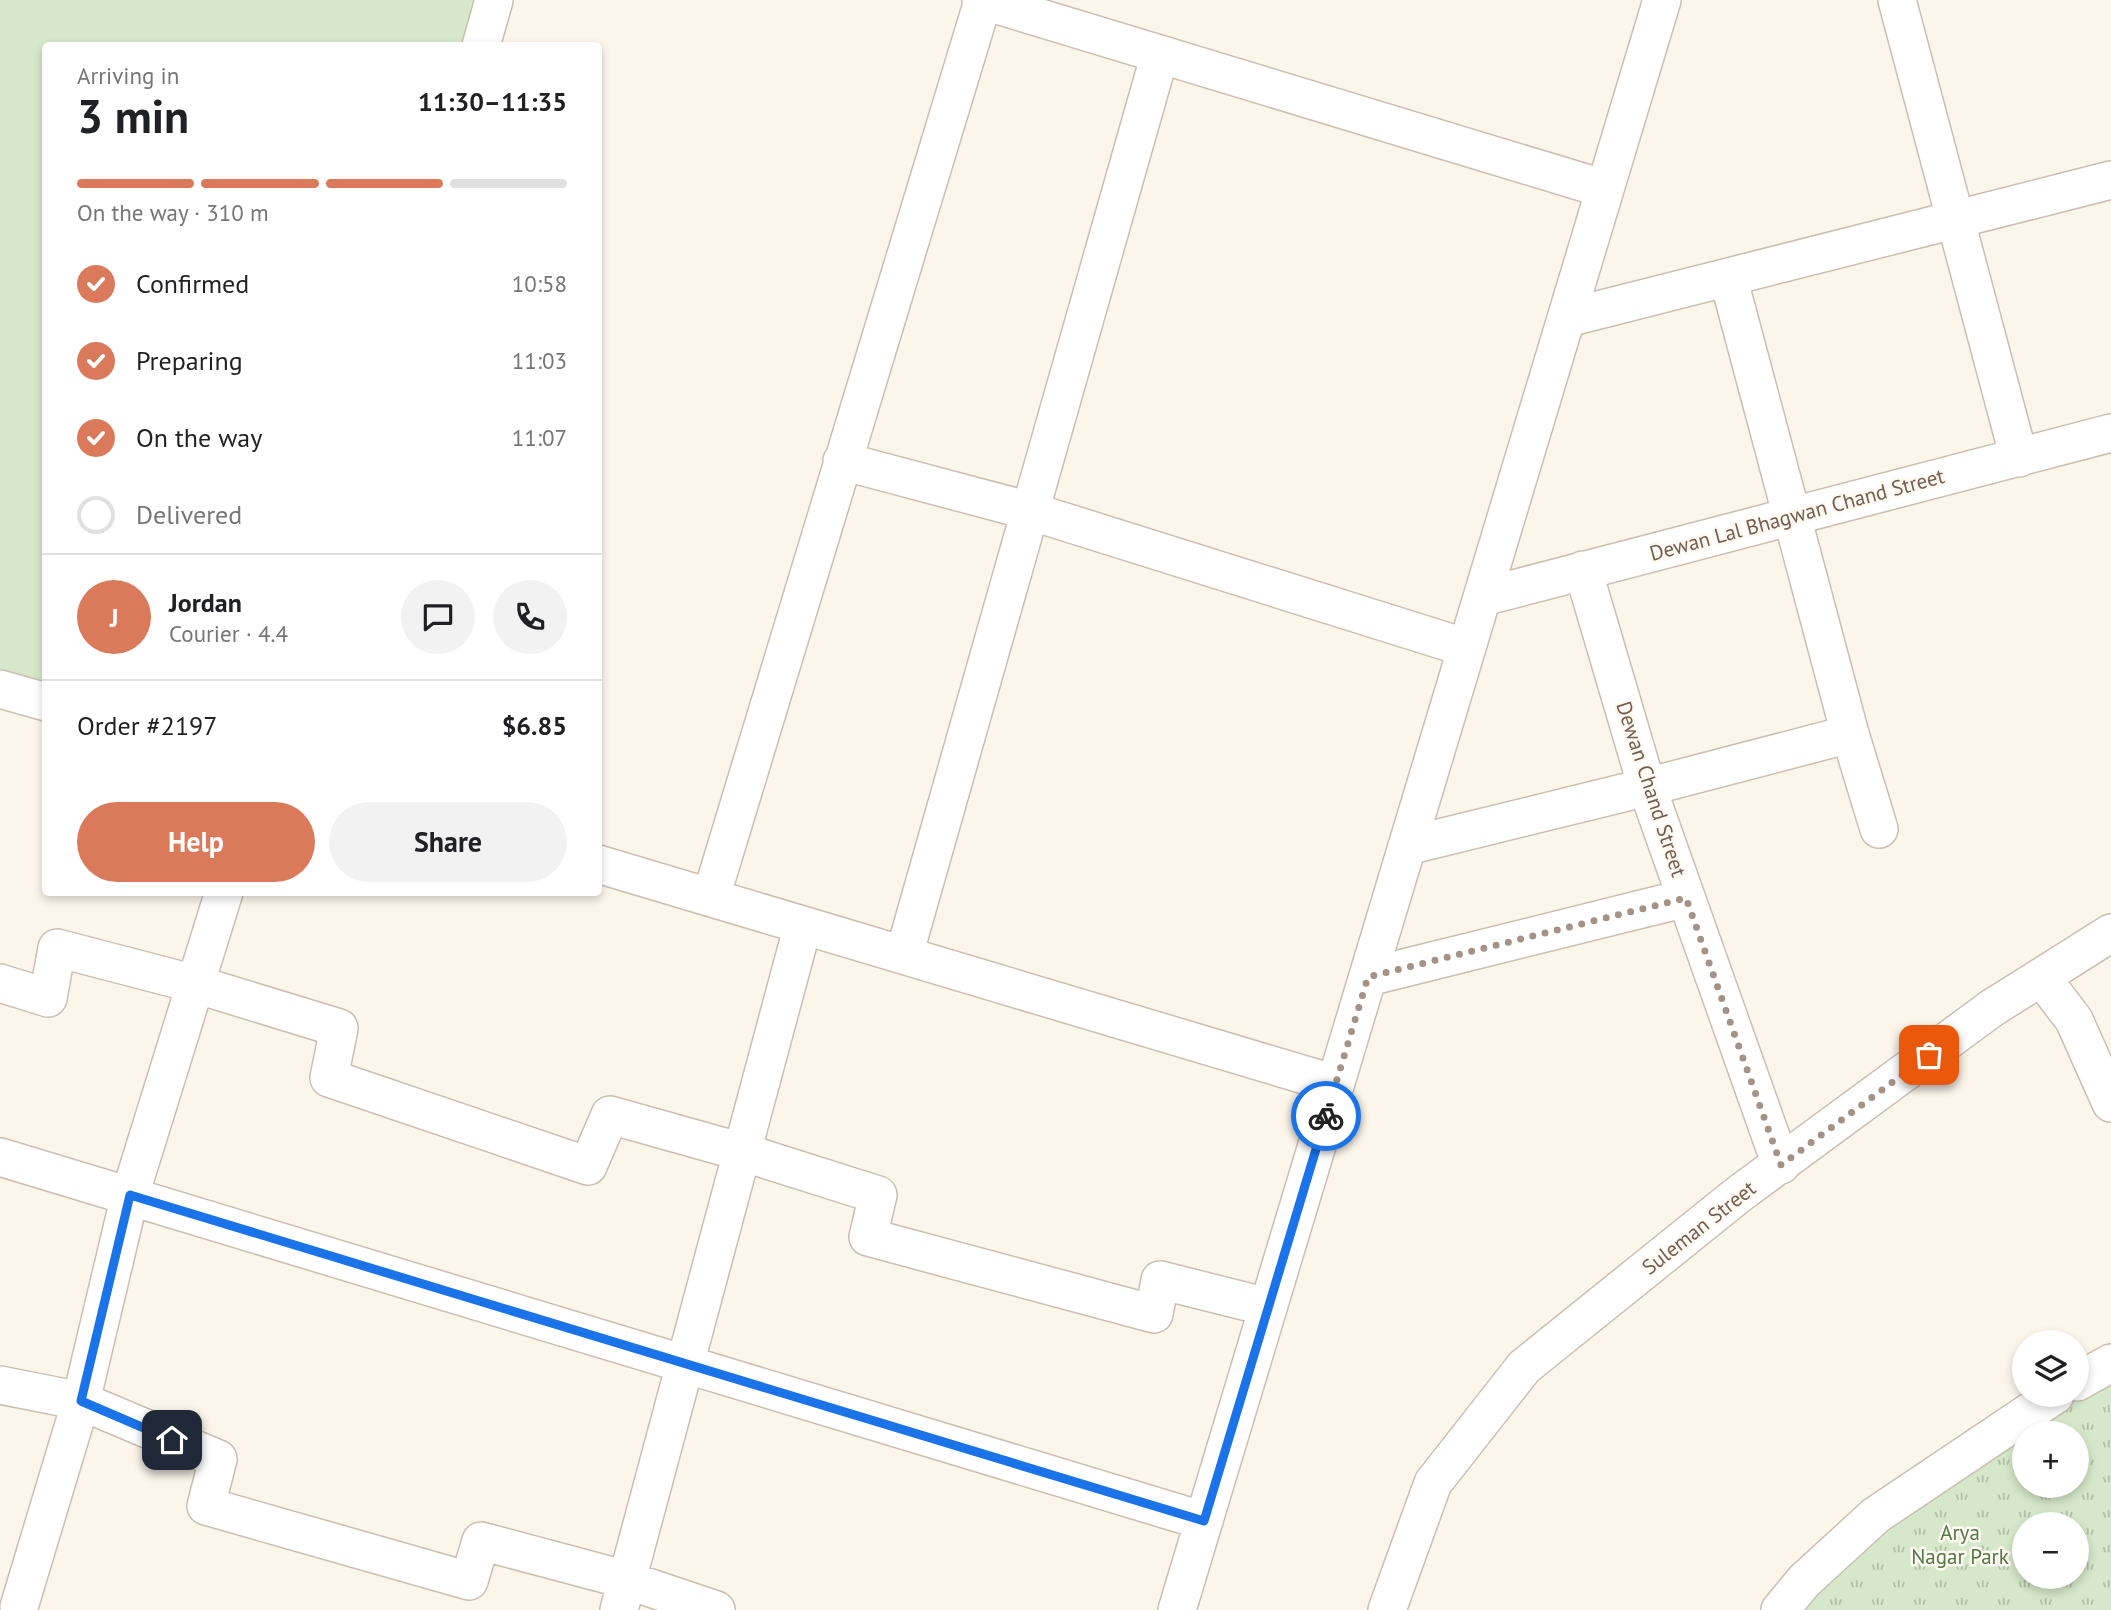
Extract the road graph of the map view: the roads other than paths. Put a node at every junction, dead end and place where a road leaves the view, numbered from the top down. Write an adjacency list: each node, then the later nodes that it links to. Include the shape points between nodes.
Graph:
1 (494, 0): 6 (street)
2 (982, 0): 5 (street); 15 (street)
3 (1897, 0): 10 (street)
4 (1670, 2): 9 (street)
5 (1071, 13): 7 (street)
6 (482, 42)
7 (1160, 54): 9 (street); 16 (street)
8 (2111, 180): 10 (street)
9 (1605, 189): 12 (street)
10 (1955, 219): 11 (street); 14 (street)
11 (1728, 276): 12 (street); 17 (street)
12 (1567, 318): 19 (street)
13 (2111, 433): 14 (street, Dewan Lal Bhagwan Chand Street)
14 (2019, 458): 17 (street, Dewan Lal Bhagwan Chand Street)
15 (842, 461): 16 (street); 29 (street)
16 (1030, 511): 20 (street); 33 (street)
17 (1792, 516): 18 (street, Dewan Lal Bhagwan Chand Street); 23 (street)
18 (1583, 570): 19 (street, Dewan Lal Bhagwan Chand Street); 24 (street, Dewan Chand Street)
19 (1483, 597): 20 (street)
20 (1467, 648): 26 (street)
21 (0, 689): 22 (street)
22 (42, 701)
23 (1850, 734): 24 (street); 25 (street)
24 (1647, 787): 26 (street); 30 (street, Dewan Chand Street)
25 (1879, 828)
26 (1408, 846): 34 (street)
27 (602, 865): 29 (street)
28 (223, 896): 37 (street)
29 (711, 897): 31 (street)
30 (1686, 898): 34 (street); 42 (street, Dewan Chand Street)
31 (803, 925): 33 (street); 40 (street)
32 (2111, 933): 35 (street, Suleman Street)
33 (904, 955): 38 (street)
34 (1368, 977): 38 (street)
35 (2042, 978): 39 (street, via 2074,1020); 42 (street, Suleman Street, via 1993,1008)
36 (0, 983): 37 (street, via 48,998 57,948)
37 (195, 984): 40 (street, via 339,1028 329,1077 588,1166 610,1115); 43 (street)
38 (1335, 1084): 44 (street)
39 (2111, 1103)
40 (742, 1152): 44 (street, via 877,1195 868,1237 1154,1314 1160,1280); 46 (street)
41 (0, 1157): 43 (street)
42 (1781, 1165): 56 (street, Suleman Street, via 1524,1367 1433,1483)
43 (130, 1195): 46 (street); 49 (street)
44 (1268, 1307): 51 (street)
45 (2111, 1363): 47 (street)
46 (685, 1364): 51 (street); 52 (street)
47 (2089, 1375)
48 (0, 1385): 49 (street)
49 (81, 1401): 52 (street, via 218,1460 206,1506 469,1581 481,1541); 53 (street)
50 (2037, 1407): 57 (street, via 1876,1515 1804,1581)
51 (1204, 1521): 55 (street)
52 (623, 1595): 54 (street)
53 (16, 1606)
54 (716, 1610)
55 (1177, 1610)
56 (1387, 1610)
57 (1780, 1610)

